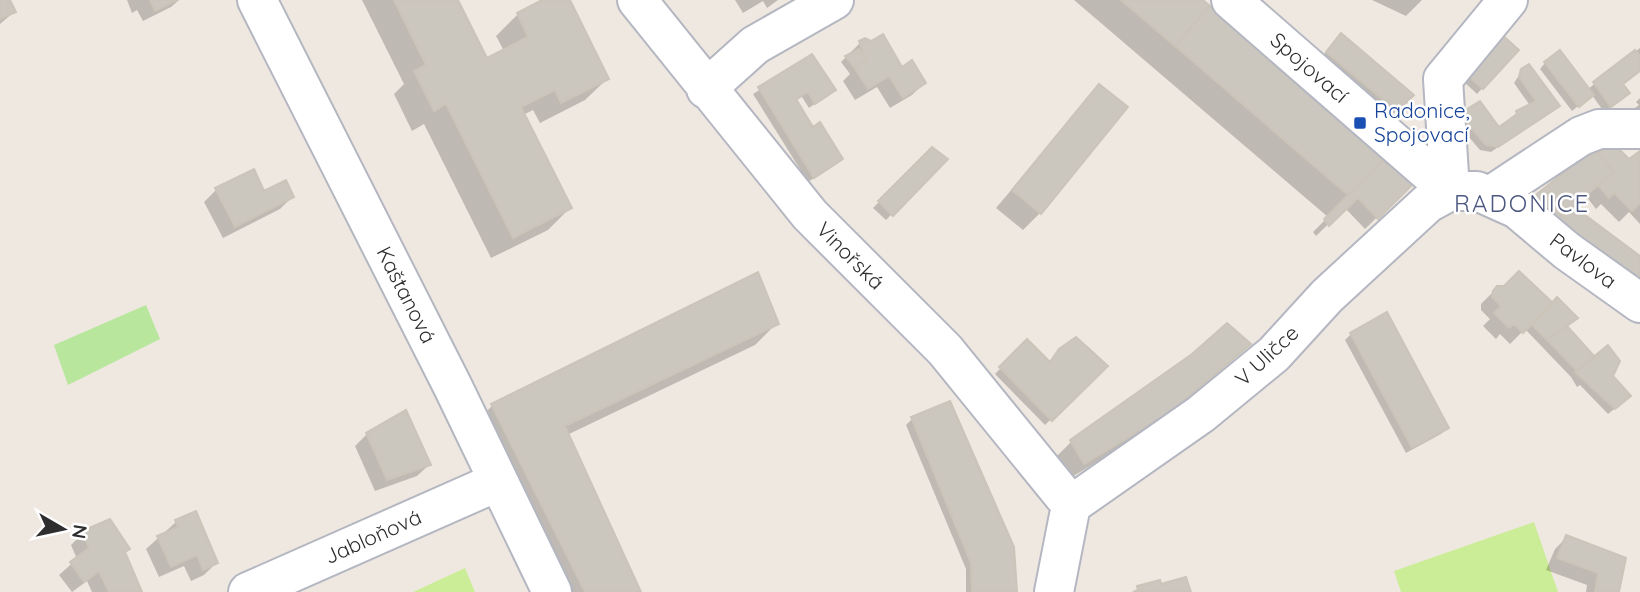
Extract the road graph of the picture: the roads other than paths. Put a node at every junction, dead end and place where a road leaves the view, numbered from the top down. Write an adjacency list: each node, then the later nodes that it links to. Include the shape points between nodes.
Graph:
1 (257, 0): 11 (street, Kaštanová)
2 (637, 0): 6 (street, Vinořská)
3 (834, 0): 6 (street, via 755,46)
4 (1231, 0): 8 (street, Spojovací)
5 (1508, 0): 8 (street, via 1443,79)
6 (706, 89): 12 (street, Vinořská, via 810,215 945,350)
7 (1640, 129): 9 (street, via 1599,129 1580,135)
8 (1450, 191): 9 (street, Pavlova); 12 (street, V Uličce, via 1428,203 1327,296 1264,363 1201,414)
9 (1490, 196): 10 (street, Pavlova, via 1517,209)
10 (1640, 303)
11 (497, 482): 13 (street, Jabloňová); 14 (street, Kaštanová)
12 (1071, 505): 15 (street); 16 (street)
13 (248, 592)
14 (552, 592)
15 (1054, 592)
16 (1082, 592)

